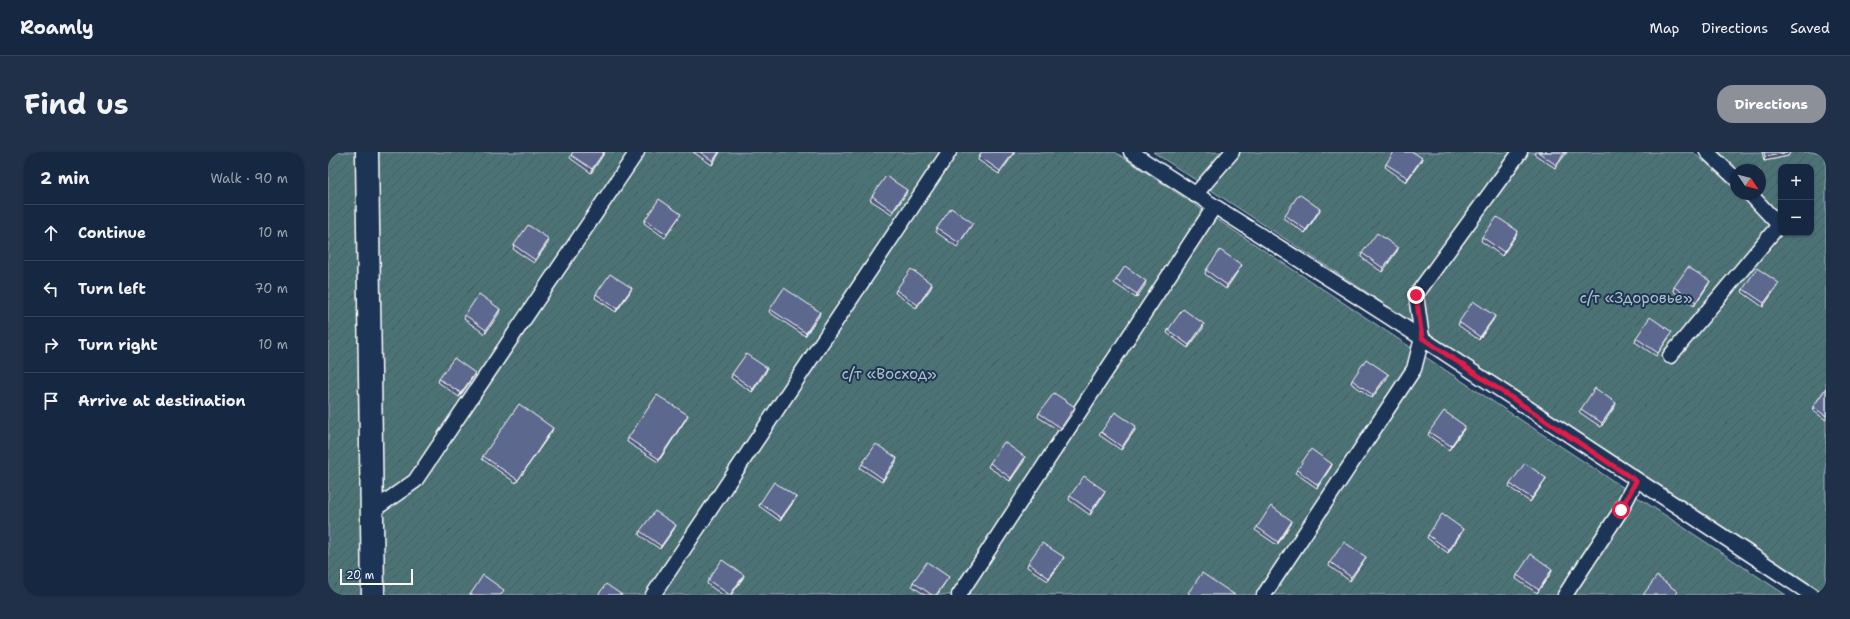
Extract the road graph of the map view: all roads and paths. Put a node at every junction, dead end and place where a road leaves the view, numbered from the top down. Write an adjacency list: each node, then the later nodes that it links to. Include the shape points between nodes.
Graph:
1 (367, 152): 15 (street)
2 (637, 152): 15 (lane, via 415,481)
3 (949, 152): 17 (lane)
4 (1131, 152): 9 (lane)
5 (1232, 152): 9 (lane)
6 (1520, 152): 12 (lane, via 1416,295)
7 (1707, 152): 8 (lane)
8 (1730, 173)
9 (1195, 195): 11 (lane)
10 (1756, 200): 13 (lane, via 1779,225)
11 (1214, 207): 12 (lane); 18 (lane)
12 (1422, 338): 14 (lane); 19 (lane, via 1414,369)
13 (1670, 356)
14 (1636, 481): 20 (lane, via 1621,510); 21 (lane)
15 (372, 511): 16 (street)
16 (373, 595)
17 (653, 595)
18 (958, 595)
19 (1264, 595)
20 (1565, 595)
21 (1812, 595)

